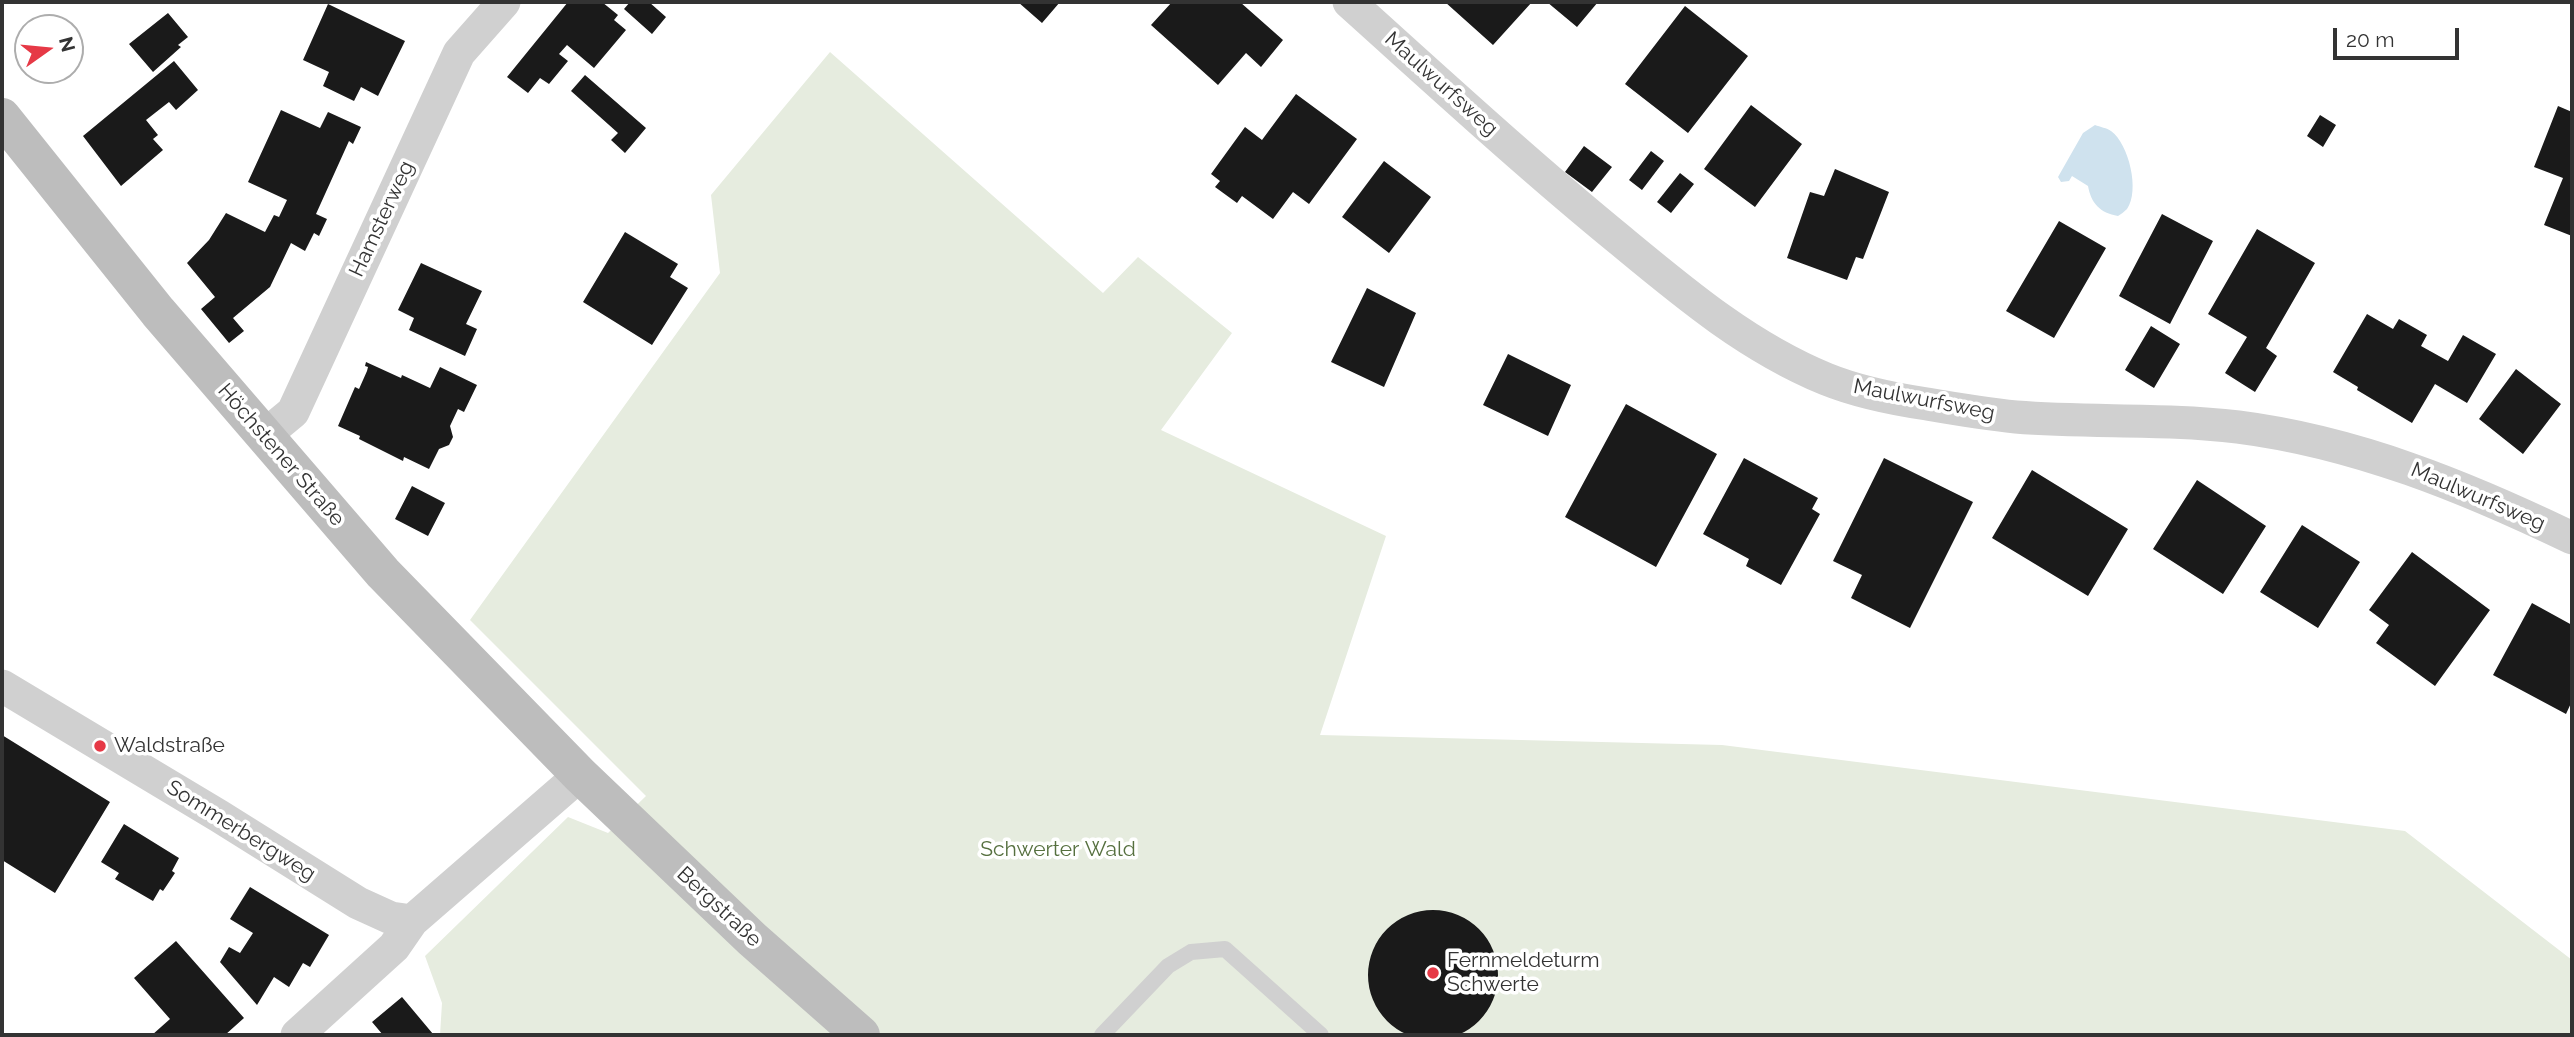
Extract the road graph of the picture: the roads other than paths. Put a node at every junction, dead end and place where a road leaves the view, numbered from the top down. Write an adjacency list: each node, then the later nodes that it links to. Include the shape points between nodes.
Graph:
1 (504, 2): 4 (street, Hamsterweg, via 459,53 293,412)
2 (1349, 2): 5 (street, Maulwurfsweg, via 1540,175 1699,306 1754,342 1827,379 1904,401 2017,417 2186,422 2282,434 2401,465 2518,511)
3 (2, 117): 4 (main road, Höchstener Straße)
4 (264, 436): 7 (main road, Höchstener Straße, via 383,573)
5 (2572, 538)
6 (2, 686): 8 (street, Sommerbergweg, via 358,903 391,918)
7 (580, 775): 8 (street); 10 (main road, Bergstraße, via 752,939)
8 (412, 921): 9 (street, via 394,947)
9 (297, 1035)
10 (861, 1035)
11 (1102, 1035): 12 (lane, via 1168,966 1191,953 1225,949)
12 (1321, 1035)

